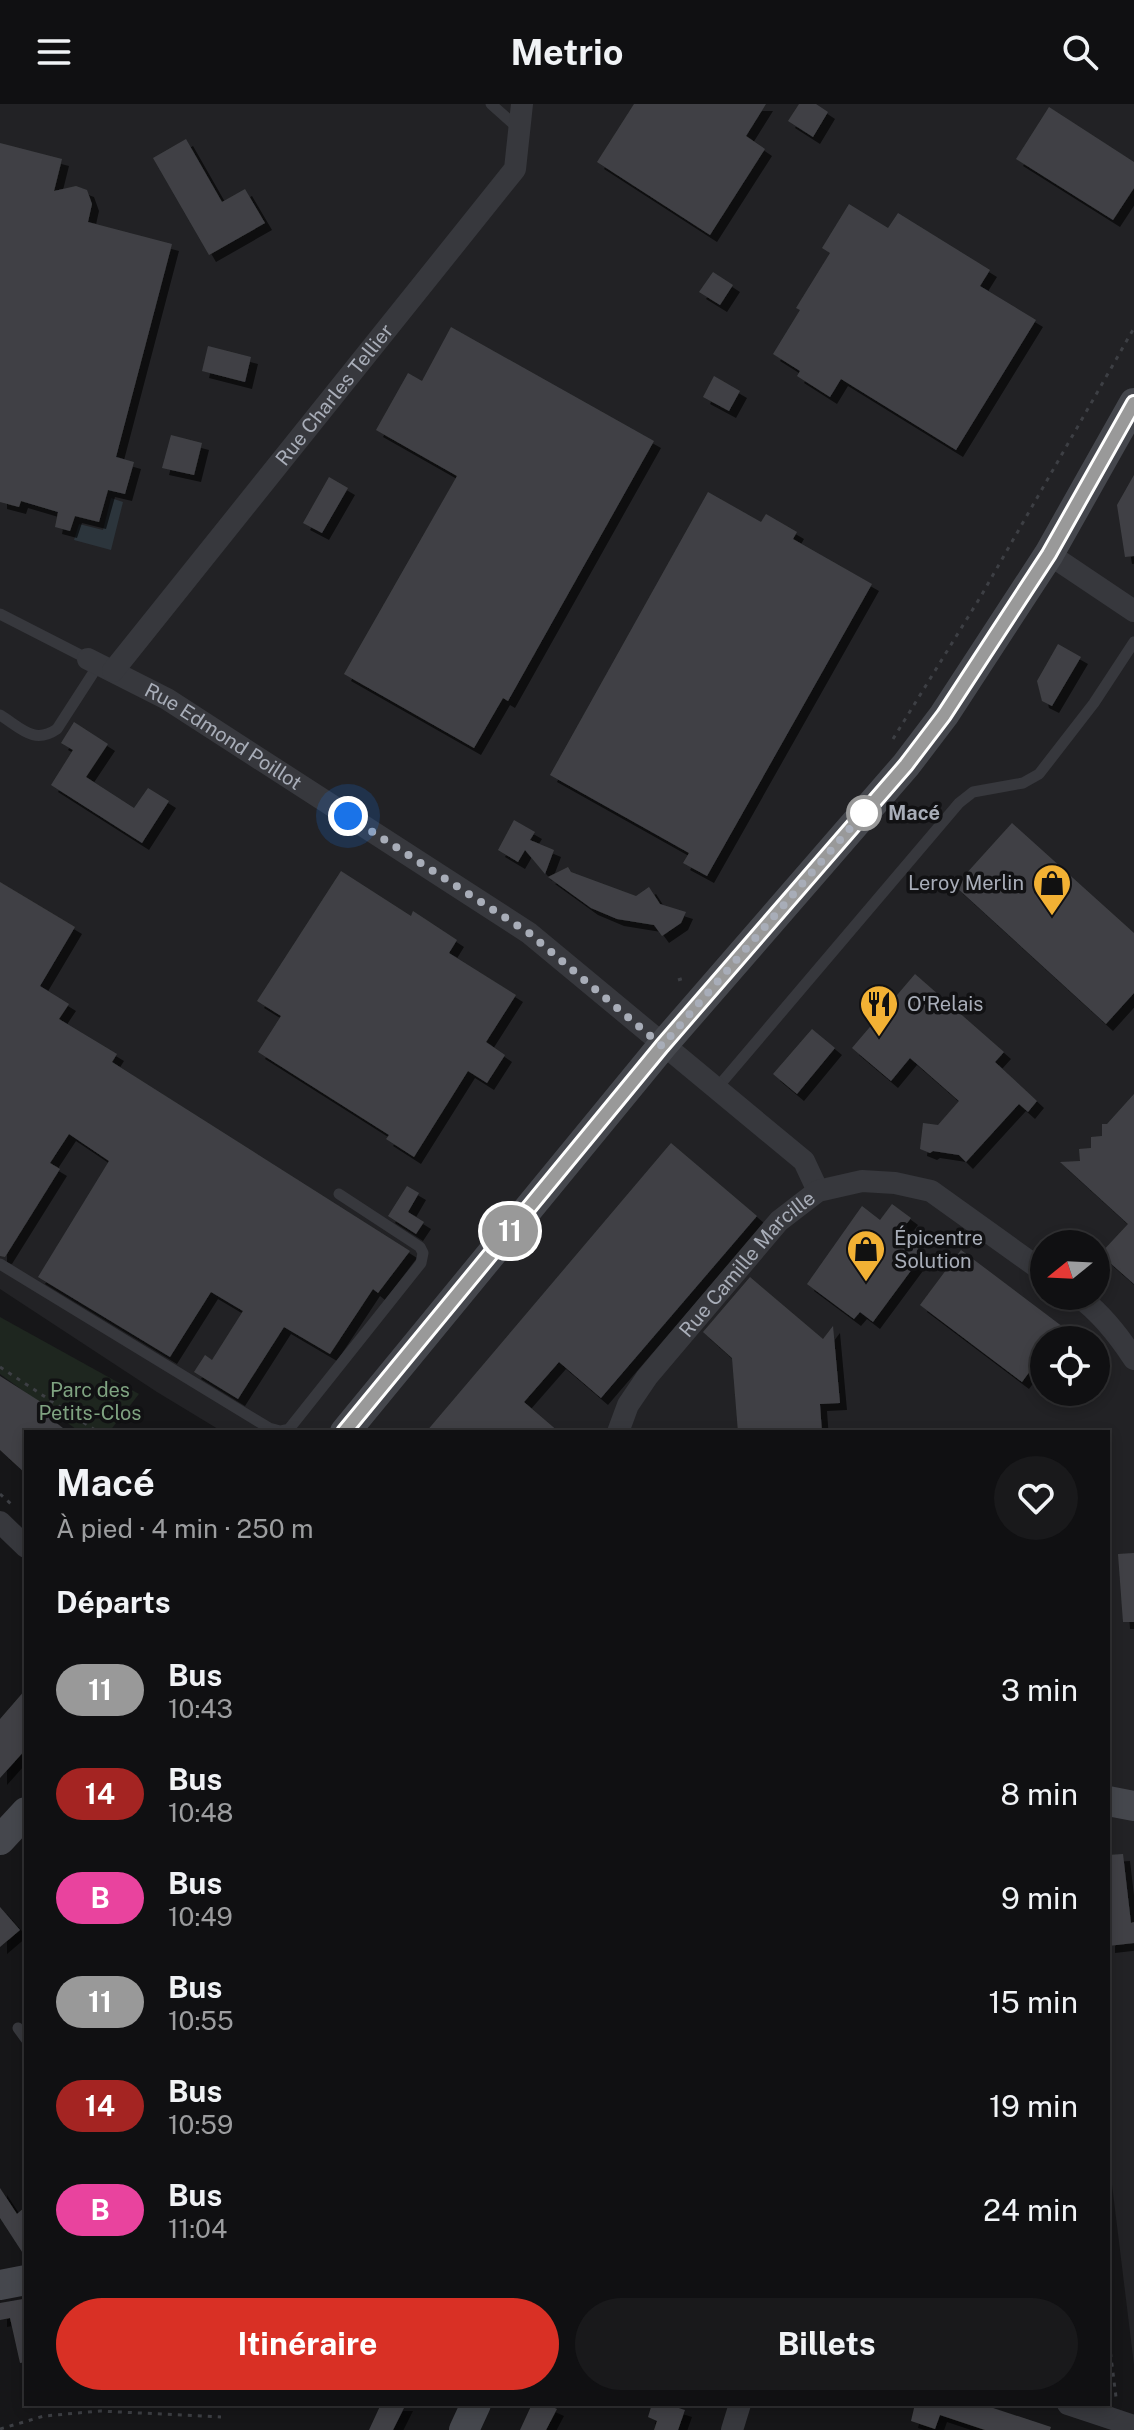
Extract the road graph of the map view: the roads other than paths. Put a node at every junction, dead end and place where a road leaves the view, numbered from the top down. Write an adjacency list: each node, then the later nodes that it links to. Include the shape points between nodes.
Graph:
1 (491, 104): 3 (lane)
2 (522, 104): 3 (street, Rue Charles Tellier)
3 (520, 129): 9 (street, Rue Charles Tellier, via 515,169)
4 (1134, 403): 5 (main road)
5 (1049, 554): 6 (street); 11 (main road, via 906,765)
6 (1134, 611)
7 (0, 614): 9 (lane)
8 (1134, 642): 12 (lane, via 1039,774 1023,783 973,792 959,803)
9 (100, 665): 10 (lane, via 48,736 36,738); 11 (street, Rue Edmond Poillot, via 167,699 529,933)
10 (0, 715)
11 (662, 1046): 12 (street, Rue Edmond Poillot); 21 (main road)
12 (717, 1088): 13 (street, Rue Edmond Poillot, via 804,1161)
13 (818, 1191): 15 (street, Rue Camille Marcille, via 862,1181 931,1191); 22 (street, Rue Camille Marcille, via 779,1221 647,1377)
14 (339, 1194): 20 (lane, via 420,1247 421,1263)
15 (1030, 1262)
16 (0, 1264): 19 (lane)
17 (1094, 1310): 18 (street)
18 (1134, 1359)
19 (276, 1430)
20 (284, 1430)
21 (347, 1430)
22 (619, 1430)
23 (0, 1522): 24 (street)
24 (24, 1545)
25 (1110, 1801): 26 (main road)
26 (1134, 1806)
27 (24, 1814): 28 (main road)
28 (0, 1840)
29 (18, 2028): 30 (lane)
30 (24, 2036)
31 (24, 2280): 32 (main road)
32 (0, 2285)
33 (475, 2406): 37 (main road)
34 (739, 2406): 38 (street)
35 (1074, 2406): 36 (street)
36 (1126, 2424)
37 (464, 2430)
38 (732, 2430)

